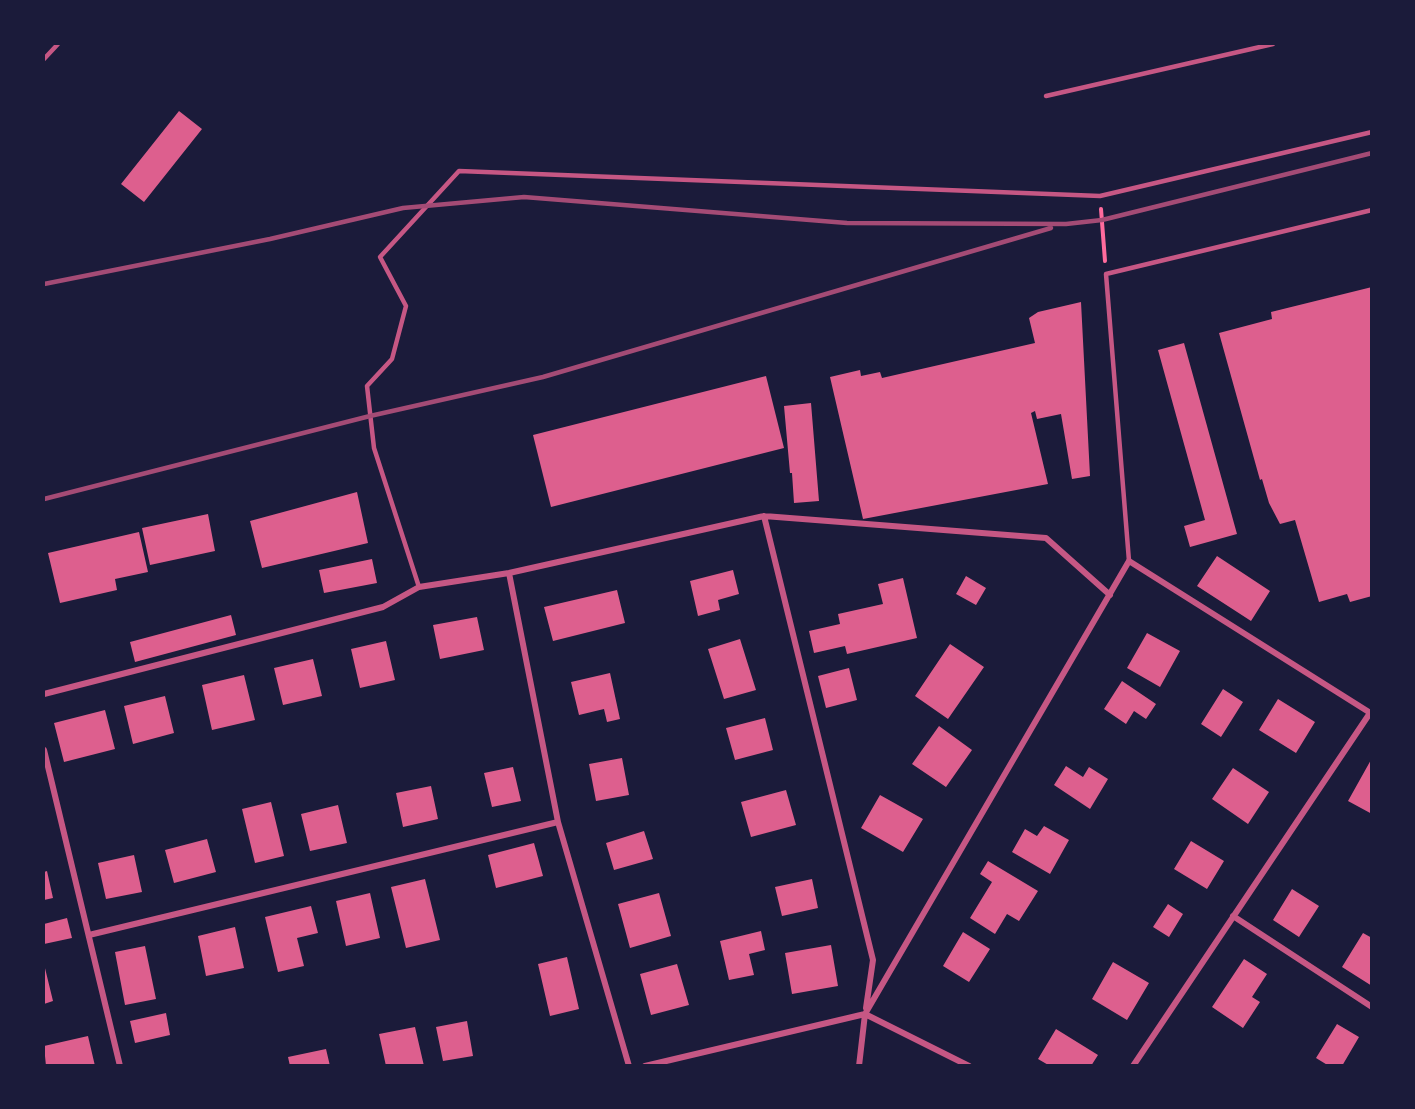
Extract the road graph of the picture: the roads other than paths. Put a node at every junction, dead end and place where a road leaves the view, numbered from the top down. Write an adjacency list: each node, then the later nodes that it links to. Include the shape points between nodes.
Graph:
1 (58, 44): 3 (lane)
2 (1273, 44): 4 (lane)
3 (44, 59)
4 (1046, 96)
5 (1371, 132): 10 (lane, via 1100,196 459,171 380,257 406,306 392,359 367,386 375,448)
6 (1371, 210): 8 (lane, via 1106,274)
7 (764, 516): 9 (street); 11 (street, via 1046,538); 19 (street, via 873,960)
8 (1129, 561): 11 (street); 13 (street)
9 (509, 573): 10 (street); 15 (street)
10 (419, 587): 12 (street, via 383,607)
11 (1110, 595): 19 (street)
12 (44, 694)
13 (1370, 714): 16 (street)
14 (44, 750): 17 (street)
15 (558, 822): 17 (street); 21 (street)
16 (1233, 916): 18 (street); 25 (street)
17 (89, 935): 20 (street)
18 (1371, 1007)
19 (865, 1014): 22 (street); 23 (street); 24 (street)
20 (120, 1065)
21 (629, 1065)
22 (645, 1065)
23 (859, 1065)
24 (969, 1065)
25 (1133, 1065)

